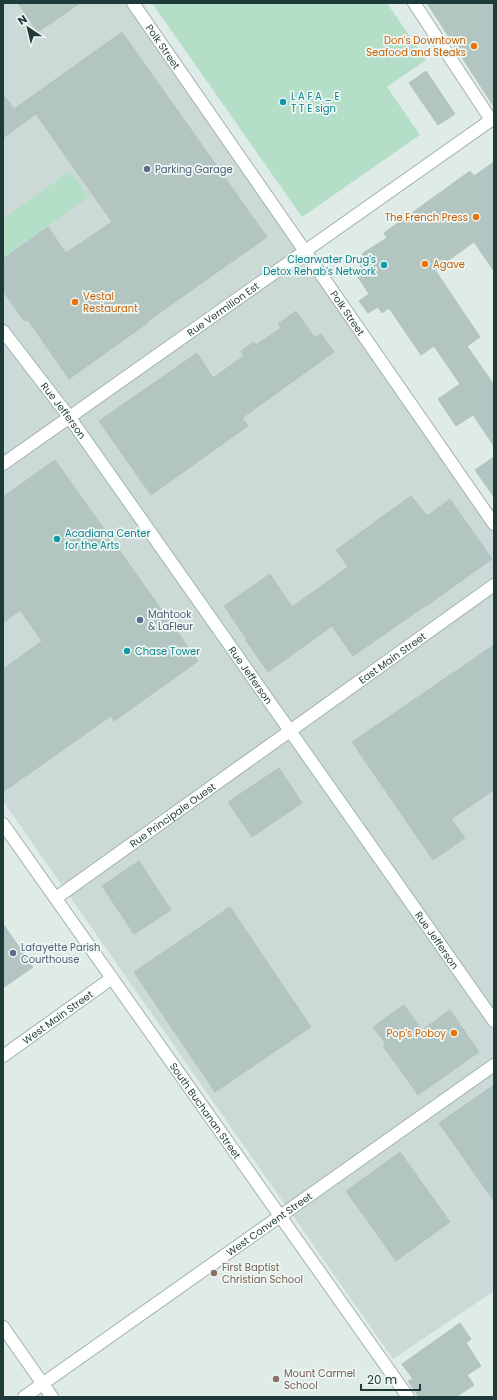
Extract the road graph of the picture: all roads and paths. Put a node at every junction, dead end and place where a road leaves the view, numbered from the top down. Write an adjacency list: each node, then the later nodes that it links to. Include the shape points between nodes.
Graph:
1 (133, 3): 4 (street, Polk Street)
2 (414, 3): 3 (street)
3 (493, 119): 4 (street, Rue Vermilion Est)
4 (305, 252): 6 (street, Rue Vermilion Est); 8 (street, Polk Street)
5 (3, 331): 6 (street, Rue Jefferson)
6 (70, 418): 7 (street, Rue Vermilion Est); 10 (street, Rue Jefferson)
7 (3, 464)
8 (494, 524)
9 (494, 585): 10 (street, East Main Street)
10 (290, 731): 12 (street, Rue Principale Ouest); 14 (street, Rue Jefferson)
11 (3, 824): 12 (street, South Buchanan Street)
12 (56, 898): 13 (street, South Buchanan Street)
13 (112, 978): 15 (street, West Main Street); 17 (street, South Buchanan Street)
14 (494, 1021)
15 (3, 1056)
16 (494, 1065): 17 (street, West Convent Street)
17 (280, 1215): 19 (street, West Convent Street); 22 (street, South Buchanan Street)
18 (3, 1326): 19 (street)
19 (42, 1384): 20 (street, West Convent Street); 21 (street)
20 (24, 1397)
21 (52, 1397)
22 (408, 1397)

